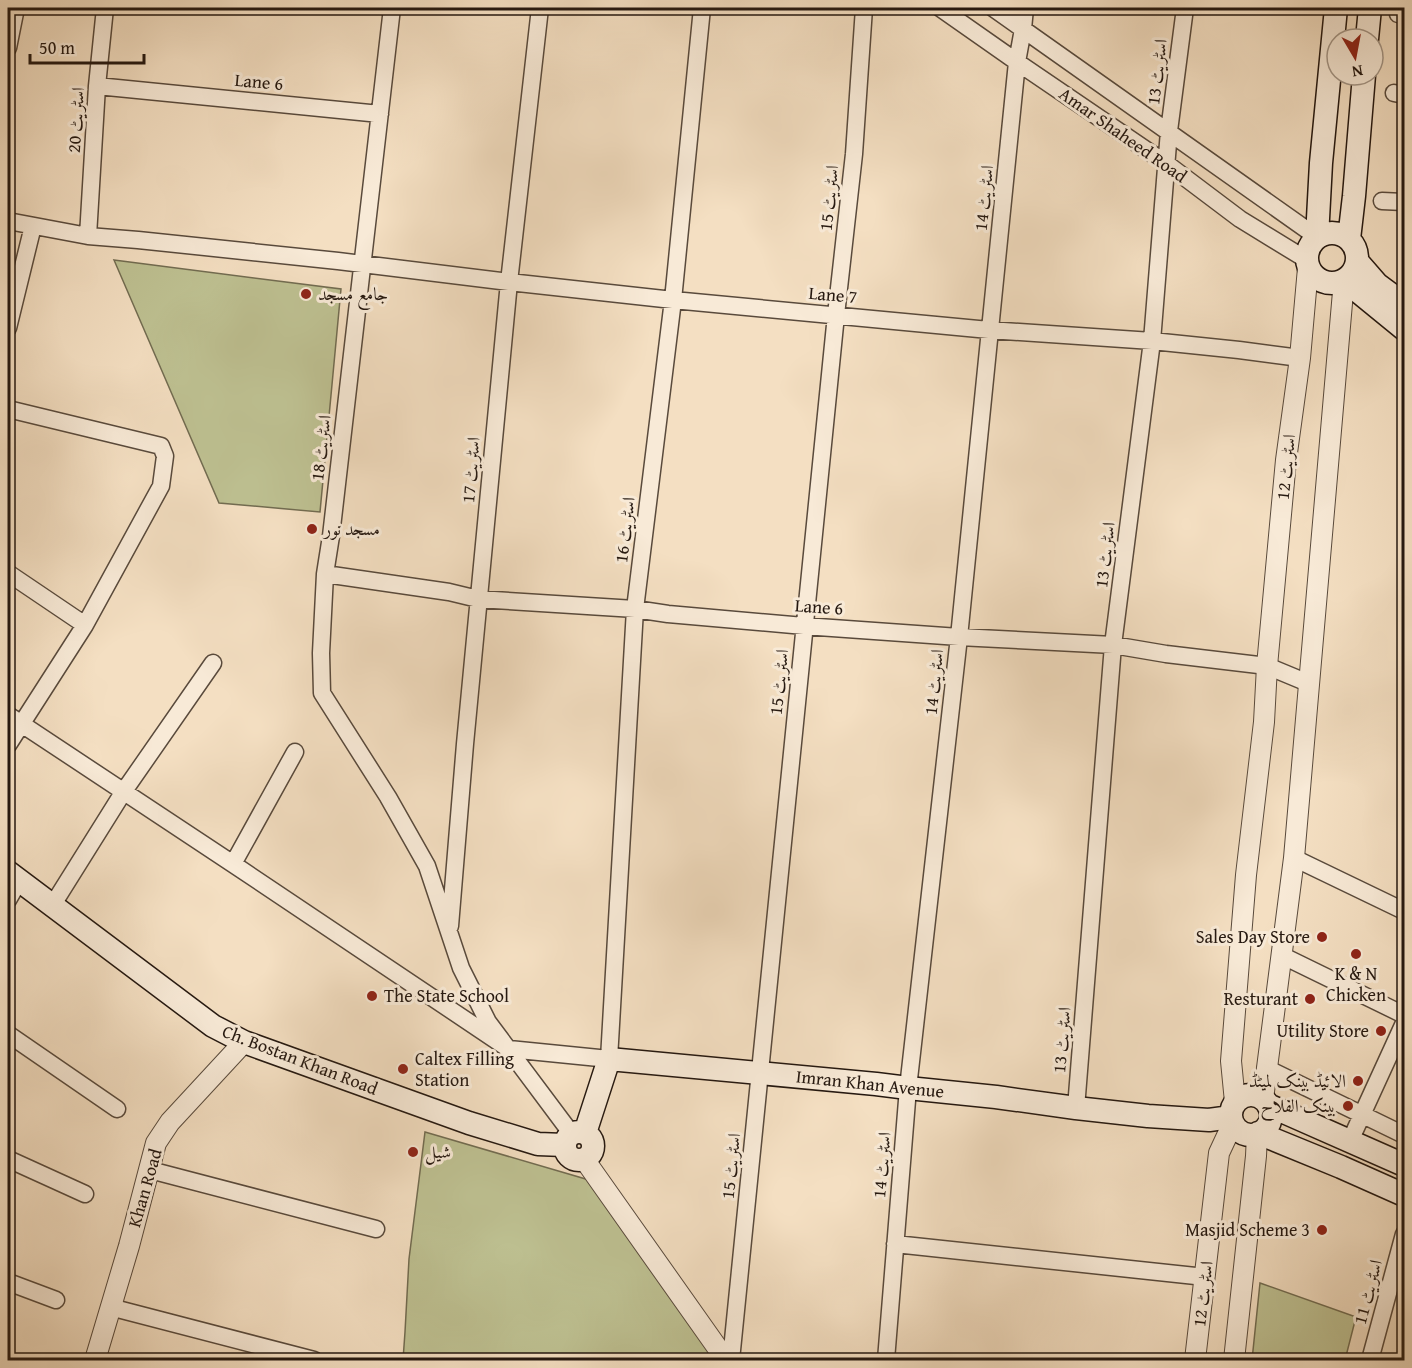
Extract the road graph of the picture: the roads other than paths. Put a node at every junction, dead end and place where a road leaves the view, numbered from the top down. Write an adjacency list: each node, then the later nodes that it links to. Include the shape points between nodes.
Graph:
1 (16, 8): 15 (street)
2 (105, 8): 17 (street, اسٹریٹ 20)
3 (392, 8): 19 (street, اسٹریٹ 18)
4 (540, 8): 33 (street, اسٹریٹ 17)
5 (702, 8): 34 (street, اسٹریٹ 16)
6 (864, 8): 36 (street, اسٹریٹ 15, via 854,154)
7 (940, 8): 16 (street, Amar Shaheed Road)
8 (993, 8): 14 (street, Amar Shaheed Road)
9 (1025, 8): 14 (street, اسٹریٹ 14)
10 (1185, 8): 20 (street, اسٹریٹ 13)
11 (1336, 8): 27 (main road)
12 (1370, 8): 13 (main road)
13 (1368, 27)
14 (1023, 30): 16 (street, اسٹریٹ 14); 20 (street, Amar Shaheed Road)
15 (8, 48)
16 (1017, 62): 21 (street, Amar Shaheed Road); 39 (street, اسٹریٹ 14)
17 (97, 86): 19 (street, Lane 6); 26 (street, اسٹریٹ 20)
18 (1363, 87): 28 (main road)
19 (380, 114): 30 (street, اسٹریٹ 18)
20 (1169, 131): 21 (street, اسٹریٹ 13); 27 (street, Amar Shaheed Road)
21 (1167, 164): 31 (street, Amar Shaheed Road); 40 (street, اسٹریٹ 13)
22 (1382, 201): 23 (street)
23 (1404, 202)
24 (8, 221): 25 (street, Lane 7)
25 (33, 226): 26 (street, Lane 7); 37 (street)
26 (88, 236): 30 (street, Lane 7)
27 (1317, 237): 28 (main road, via 1334,232); 31 (main road, via 1307,251)
28 (1349, 239): 29 (main road)
29 (1357, 261): 32 (main road); 35 (main road, via 1377,284)
30 (363, 264): 33 (street, Lane 7); 44 (street, اسٹریٹ 18)
31 (1308, 264): 32 (main road, via 1320,280); 41 (street, اسٹریٹ 12)
32 (1344, 280): 38 (main road); 53 (street)
33 (509, 282): 34 (street, Lane 7); 45 (street, اسٹریٹ 17)
34 (673, 300): 36 (street, Lane 7); 46 (street, اسٹریٹ 16)
35 (1404, 304)
36 (836, 315): 39 (street, Lane 7); 48 (street, اسٹریٹ 15)
37 (8, 328)
38 (1404, 329)
39 (989, 330): 40 (street, Lane 7); 49 (street, اسٹریٹ 14)
40 (1152, 341): 41 (street, Lane 7); 50 (street, اسٹریٹ 13)
41 (1300, 358): 52 (street, اسٹریٹ 12, via 1286,460)
42 (8, 409): 47 (street, via 161,446 165,456 161,486)
43 (8, 573): 47 (street)
44 (325, 574): 45 (street, Lane 6); 64 (street, اسٹریٹ 18, via 322,693 427,866)
45 (478, 599): 46 (street, Lane 6); 64 (street, اسٹریٹ 17)
46 (635, 609): 48 (street, Lane 6); 71 (street, اسٹریٹ 16)
47 (85, 626): 54 (street)
48 (804, 626): 49 (street, Lane 6); 73 (street, اسٹریٹ 15)
49 (959, 637): 50 (street, Lane 6); 74 (street, اسٹریٹ 14)
50 (1113, 645): 52 (street, Lane 6); 76 (street, اسٹریٹ 13)
51 (213, 663): 57 (street)
52 (1267, 666): 53 (street, Lane 6); 78 (street, اسٹریٹ 12, via 1231,1061)
53 (1308, 682): 58 (street)
54 (14, 720): 55 (street); 57 (street)
55 (8, 746)
56 (295, 752): 59 (street)
57 (124, 791): 59 (street); 62 (street)
58 (1293, 858): 63 (street); 65 (street)
59 (233, 864): 70 (street)
60 (13, 877): 61 (street); 62 (main road, Ch. Bostan Khan Road)
61 (8, 900)
62 (52, 906): 69 (main road, Ch. Bostan Khan Road, via 213,1026)
63 (1404, 911)
64 (450, 937): 70 (street, اسٹریٹ 18, via 481,1009)
65 (1281, 955): 66 (street); 72 (street)
66 (1404, 1016)
67 (1404, 1023): 79 (street)
68 (8, 1034): 77 (street)
69 (244, 1042): 82 (main road, Ch. Bostan Khan Road, via 462,1121 538,1144); 87 (street, Khan Road, via 170,1122 156,1143)
70 (509, 1049): 71 (street, Imran Khan Avenue); 82 (street, اسٹریٹ 18)
71 (609, 1059): 73 (main road, Imran Khan Avenue); 82 (main road)
72 (1266, 1068): 75 (street); 79 (street)
73 (760, 1072): 74 (main road, Imran Khan Avenue); 100 (street, اسٹریٹ 15)
74 (908, 1088): 76 (main road, Imran Khan Avenue); 92 (street, اسٹریٹ 14)
75 (1266, 1102): 78 (main road, via 1251,1095 1239,1098); 80 (main road, via 1269,1122); 83 (main road)
76 (1076, 1108): 78 (main road, Imran Khan Avenue, via 1202,1120)
77 (117, 1109)
78 (1233, 1114): 80 (main road, via 1240,1132); 93 (street, اسٹریٹ 12, via 1219,1154)
79 (1363, 1115): 81 (street); 83 (street)
80 (1257, 1134): 89 (main road); 103 (street)
81 (1404, 1135)
82 (574, 1137): 85 (main road, via 589,1136 593,1144 591,1154)
83 (1350, 1141): 86 (main road)
84 (8, 1159): 88 (street)
85 (584, 1159): 99 (street)
86 (1404, 1165)
87 (150, 1170): 90 (street); 96 (street, Khan Road)
88 (85, 1194)
89 (1404, 1195)
90 (376, 1229)
91 (1404, 1234): 104 (street, اسٹریٹ 11)
92 (895, 1244): 93 (street); 101 (street, اسٹریٹ 14)
93 (1205, 1277): 102 (street, اسٹریٹ 12)
94 (8, 1282): 95 (street)
95 (56, 1300)
96 (110, 1307): 97 (street, Khan Road); 98 (street)
97 (95, 1360)
98 (314, 1360)
99 (726, 1360)
100 (731, 1360)
101 (886, 1360)
102 (1195, 1360)
103 (1234, 1360)
104 (1370, 1360)

